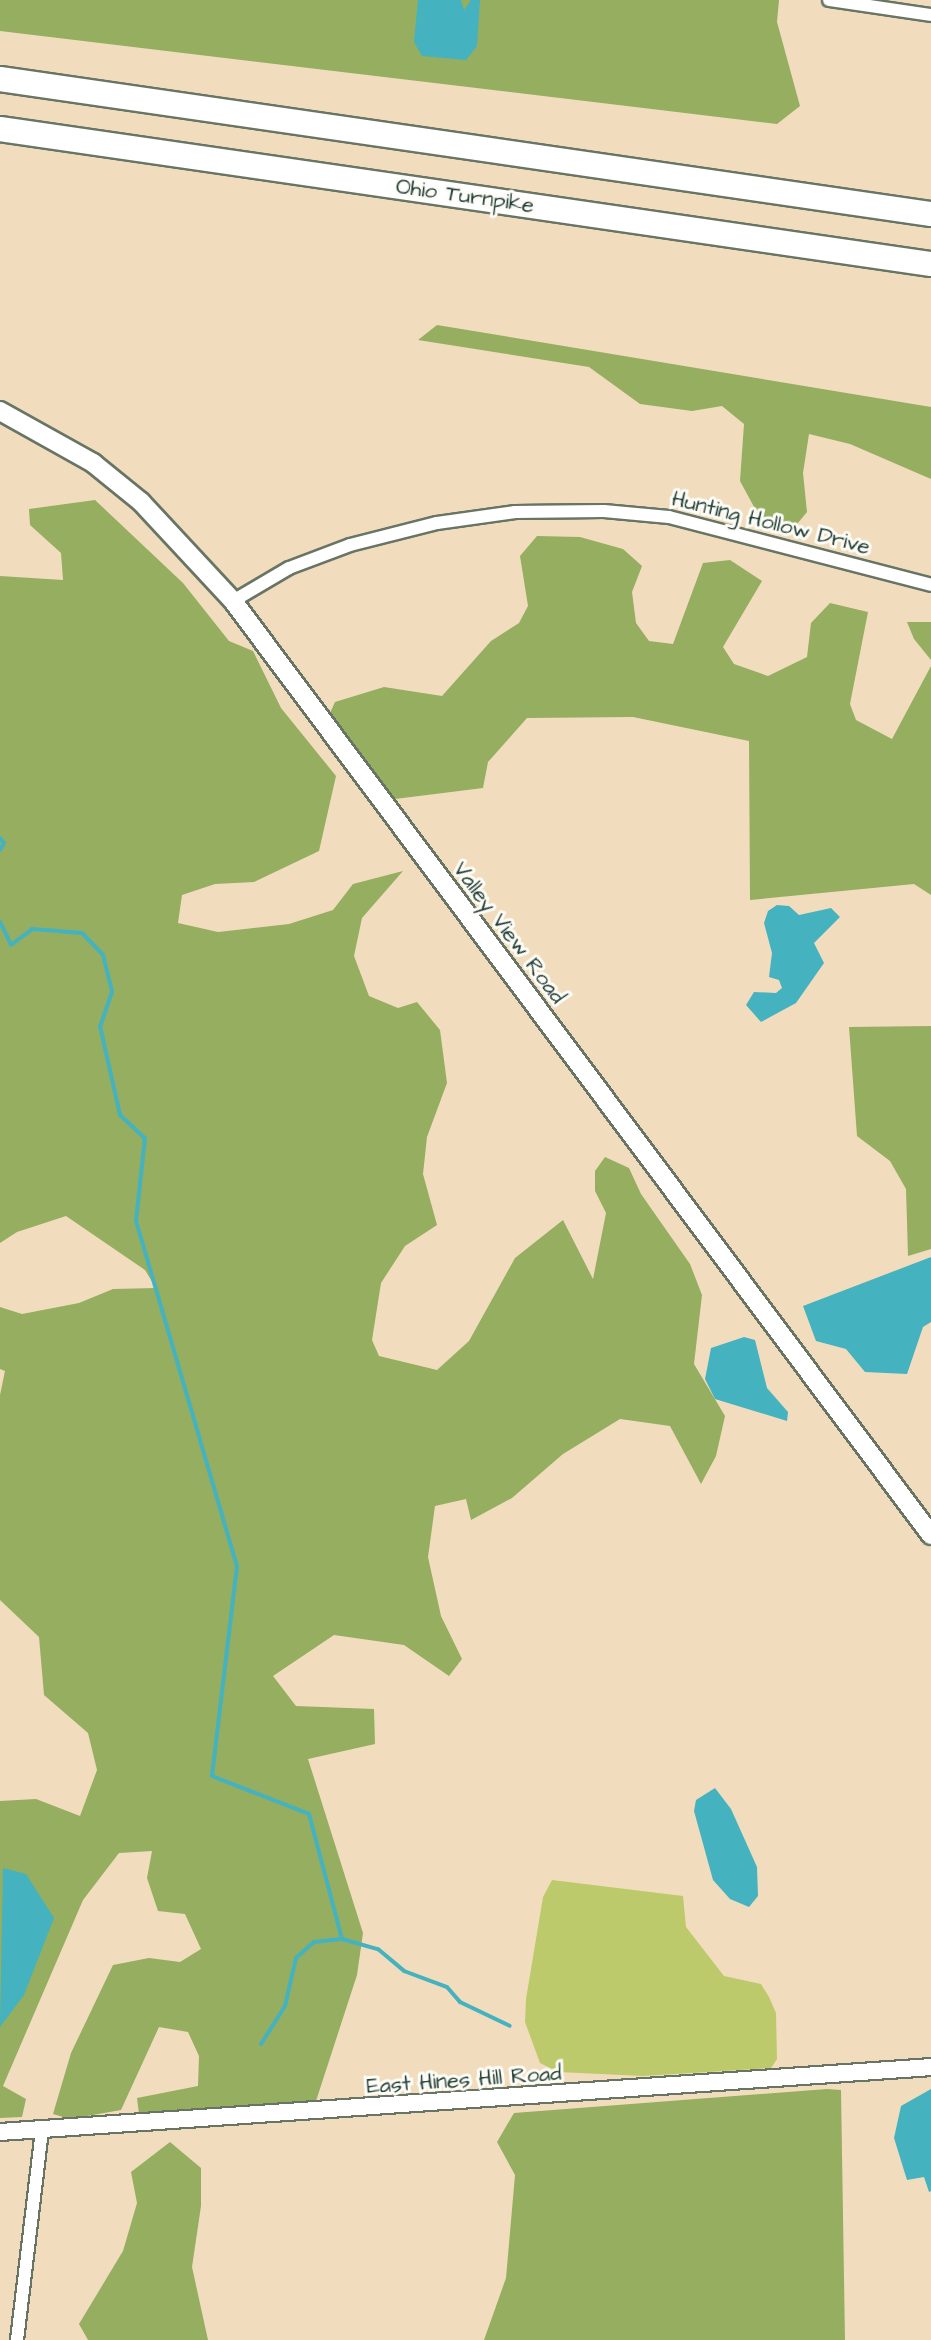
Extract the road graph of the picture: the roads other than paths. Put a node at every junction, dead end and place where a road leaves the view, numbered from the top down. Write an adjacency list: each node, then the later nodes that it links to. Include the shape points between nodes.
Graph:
1 (829, 0): 2 (street)
2 (910, 5): 3 (street)
3 (931, 15)
4 (0, 79): 6 (highway)
5 (0, 129): 7 (highway, Ohio Turnpike)
6 (931, 214)
7 (931, 264)
8 (0, 411): 10 (main road, Valley View Road, via 93,463 141,502)
9 (931, 585): 10 (street, Hunting Hollow Drive, via 669,517 515,512 437,523 350,545 289,568)
10 (233, 601): 11 (main road, Valley View Road)
11 (931, 1535)
12 (931, 2067): 13 (street, East Hines Hill Road)
13 (42, 2130): 14 (street, East Hines Hill Road); 15 (street)
14 (0, 2132)
15 (17, 2340)

